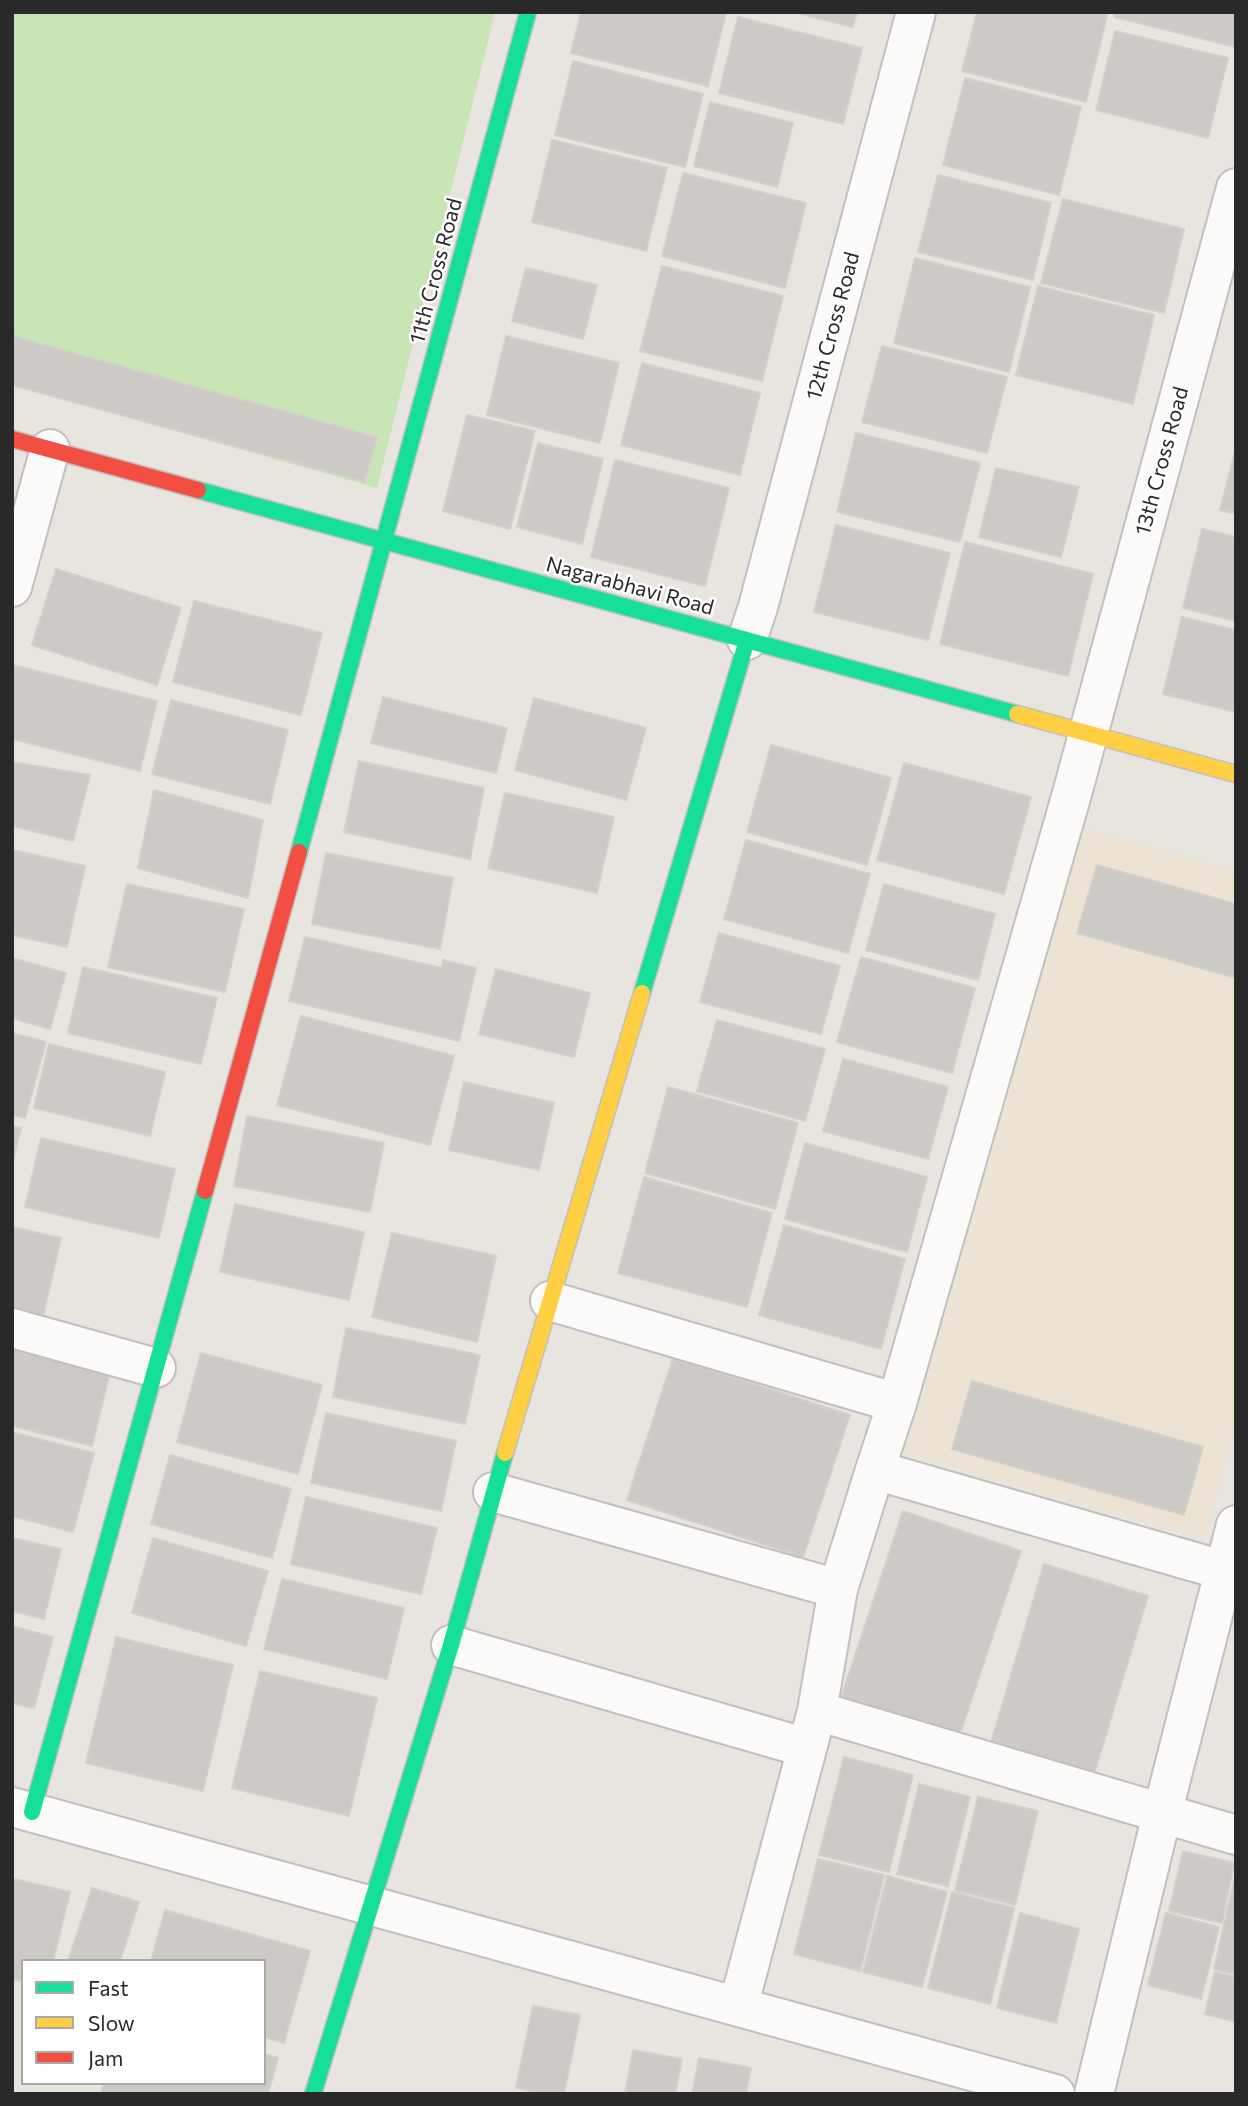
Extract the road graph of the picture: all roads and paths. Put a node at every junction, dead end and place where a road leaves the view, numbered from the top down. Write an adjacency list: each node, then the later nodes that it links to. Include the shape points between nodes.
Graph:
1 (528, 12): 6 (street, 11th Cross Road)
2 (916, 12): 8 (street, 12th Cross Road)
3 (1236, 188): 9 (street, 13th Cross Road)
4 (12, 439): 5 (street, Nagarabhavi Road)
5 (50, 449): 6 (street, Nagarabhavi Road); 7 (street)
6 (385, 541): 8 (street, Nagarabhavi Road); 13 (street, 11th Cross Road)
7 (12, 587)
8 (747, 640): 9 (street, Nagarabhavi Road); 11 (street)
9 (1089, 734): 10 (street, Nagarabhavi Road); 14 (street, 13th Cross Road)
10 (1236, 774)
11 (550, 1301): 14 (street); 16 (street)
12 (12, 1328): 13 (street)
13 (156, 1368): 23 (street, 11th Cross Road)
14 (897, 1403): 15 (street, 13th Cross Road)
15 (874, 1470): 18 (street); 19 (street, 13th Cross Road)
16 (493, 1492): 19 (street); 20 (street)
17 (1236, 1525): 18 (street)
18 (1230, 1572): 24 (street)
19 (838, 1589): 21 (street, 13th Cross Road)
20 (451, 1645): 22 (street); 26 (street)
21 (817, 1711): 22 (street, 13th Cross Road); 24 (street)
22 (807, 1748): 27 (street, 13th Cross Road)
23 (22, 1809): 26 (street)
24 (1162, 1814): 25 (street); 30 (street)
25 (1236, 1835)
26 (370, 1905): 27 (street); 28 (street)
27 (738, 2007): 29 (street)
28 (313, 2094)
29 (1055, 2094)
30 (1094, 2094)

